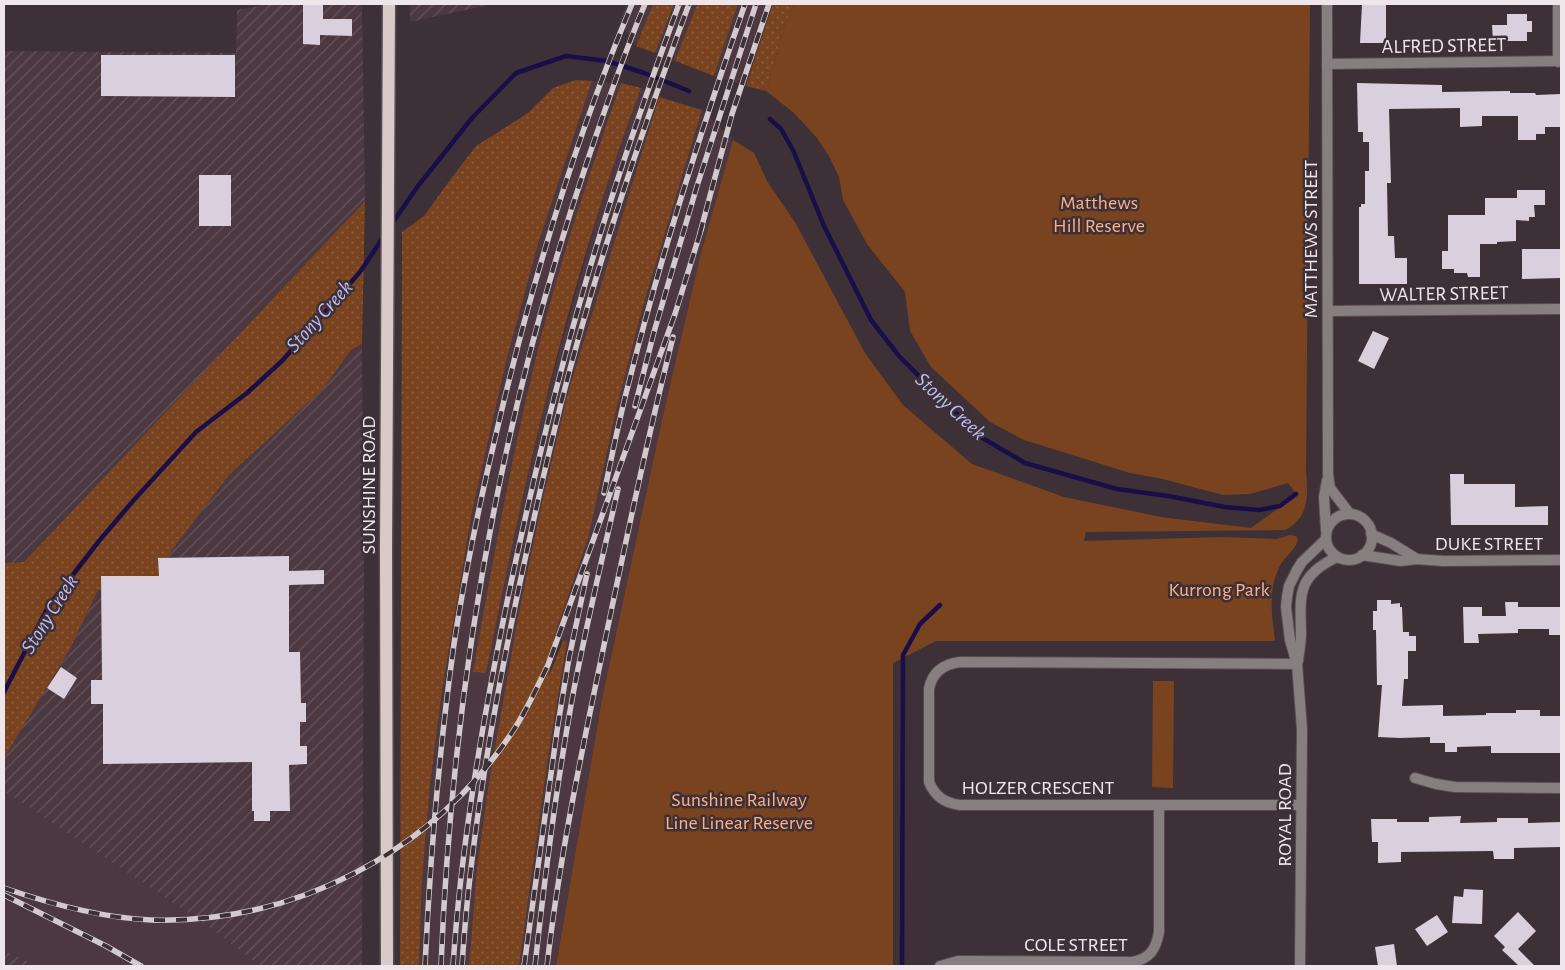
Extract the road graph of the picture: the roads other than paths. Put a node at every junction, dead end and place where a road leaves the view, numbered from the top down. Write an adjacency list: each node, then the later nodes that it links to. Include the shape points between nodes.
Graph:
1 (389, 4): 21 (main road, SUNSHINE ROAD)
2 (1327, 4): 5 (street, MATTHEWS STREET)
3 (1558, 4): 4 (street)
4 (1560, 62): 5 (street, ALFRED STREET)
5 (1327, 64): 7 (street, MATTHEWS STREET)
6 (1561, 309): 7 (street, WALTER STREET)
7 (1328, 311): 8 (street, MATTHEWS STREET)
8 (1328, 474): 9 (street, MATTHEWS STREET, via 1330,488); 11 (street, MATTHEWS STREET, via 1324,497)
9 (1350, 514): 10 (street, via 1364,521); 11 (street, via 1335,519)
10 (1371, 534): 12 (street, via 1368,550); 14 (street, DUKE STREET)
11 (1326, 535): 13 (street, via 1330,550); 16 (street, ROYAL ROAD, via 1302,562 1289,586 1286,608)
12 (1362, 555): 13 (street, via 1350,560); 14 (street, DUKE STREET, via 1393,561)
13 (1337, 557): 16 (street, ROYAL ROAD, via 1311,574 1303,588)
14 (1417, 559): 15 (street, DUKE STREET)
15 (1561, 560)
16 (1297, 664): 19 (street, HOLZER CRESCENT, via 960,662 943,667 934,676 929,689 929,782 944,801 960,805); 20 (street, ROYAL ROAD, via 1302,729)
17 (1415, 778): 18 (street, via 1455,787)
18 (1561, 788)
19 (1159, 805): 20 (street, HOLZER CRESCENT); 22 (street, COLE STREET, via 1159,932 1154,950 1148,957 1132,962 958,961)
20 (1301, 806): 23 (street, ROYAL ROAD)
21 (387, 966)
22 (940, 966)
23 (1300, 966)

